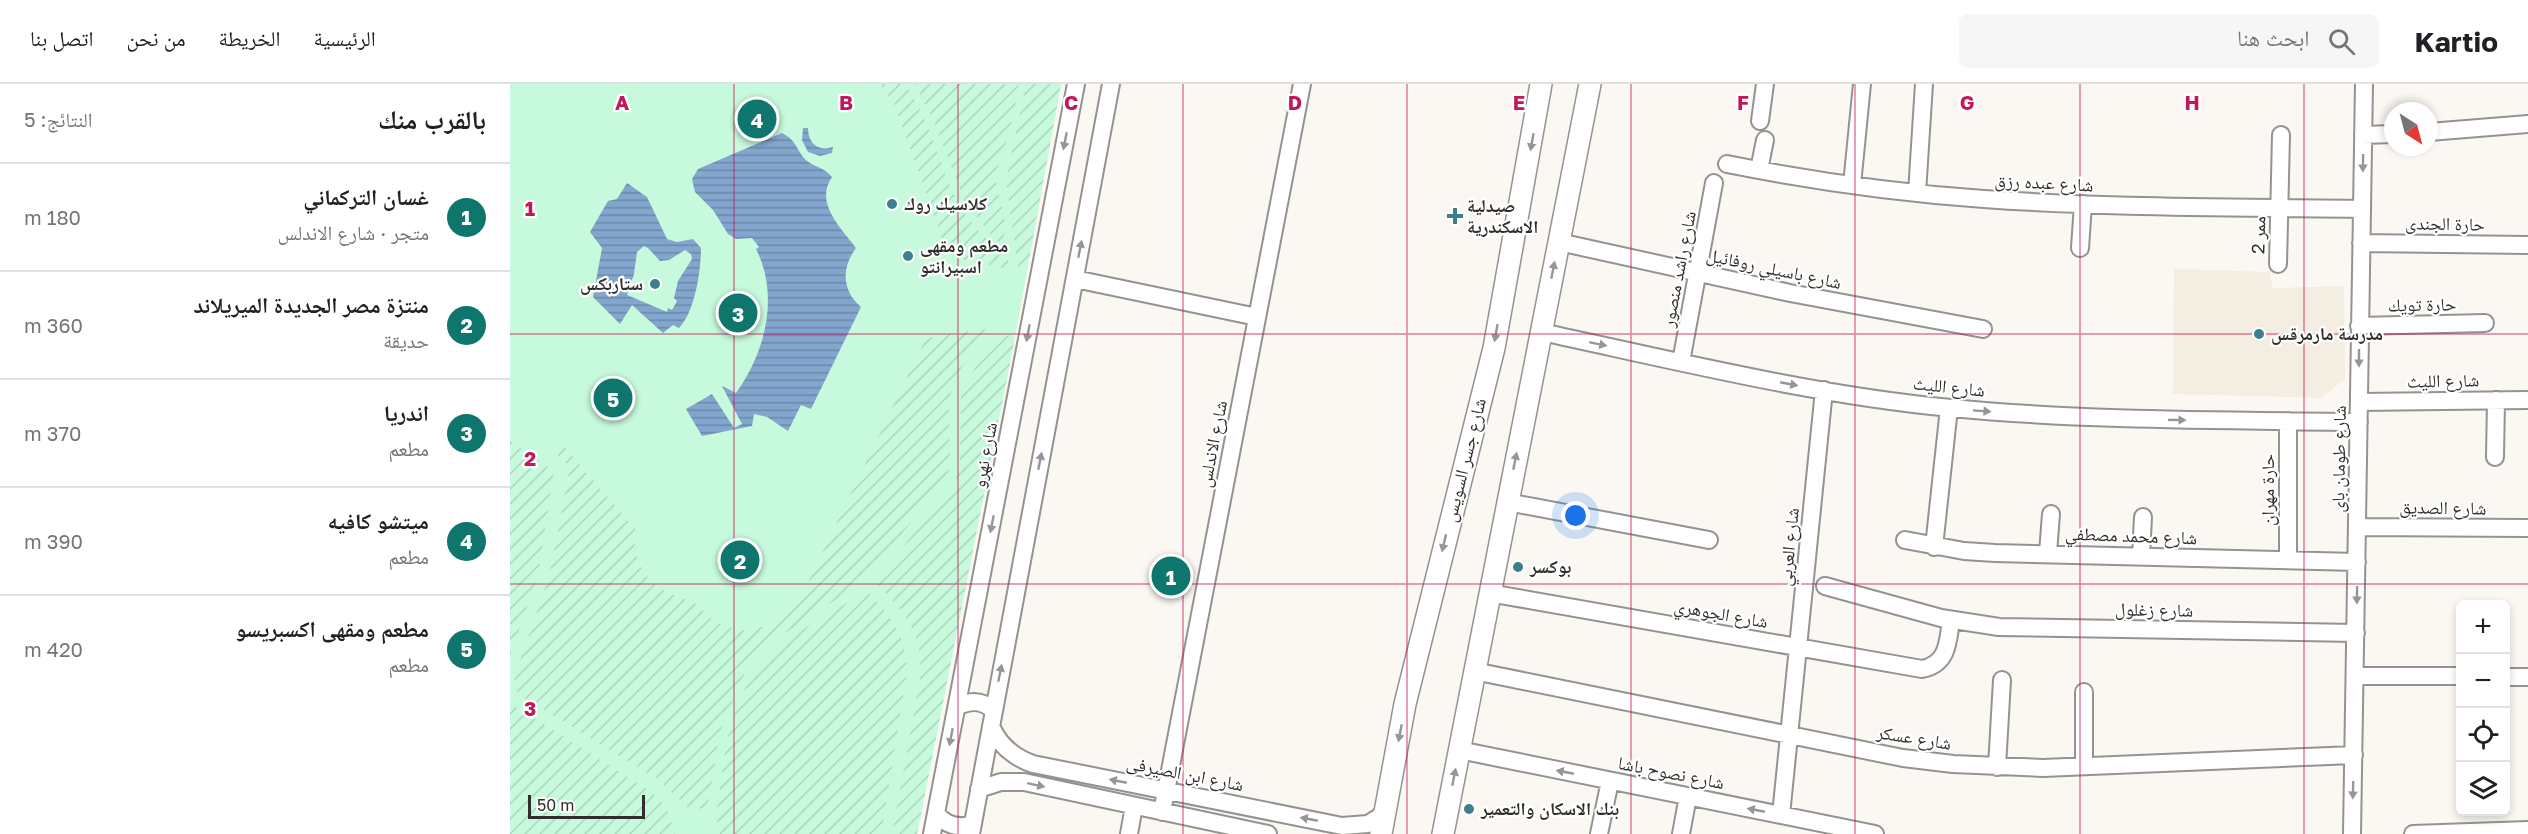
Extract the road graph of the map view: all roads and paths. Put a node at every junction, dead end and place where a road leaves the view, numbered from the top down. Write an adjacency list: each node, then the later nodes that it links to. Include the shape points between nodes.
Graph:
1 (1076, 84): 70 (street, شارع نهرو, one-way to 70)
2 (1111, 84): 31 (street, one-way to 2)
3 (1302, 84): 32 (street, شارع الاندلس)
4 (1541, 84): 85 (main road, شارع جسر السويس, one-way to 85, via 1494,348 1406,704)
5 (1590, 84): 25 (main road)
6 (1765, 84): 10 (street)
7 (1862, 84): 20 (street)
8 (1924, 84): 21 (street)
9 (2364, 84): 15 (street, شارع طومان باى)
10 (1760, 122)
11 (2528, 124): 12 (street)
12 (2438, 131)
13 (2384, 134): 15 (street)
14 (2281, 135): 23 (street, ممر 2)
15 (2363, 135): 24 (street, شارع طومان باى, one-way to 24)
16 (1765, 140): 18 (street)
17 (1727, 164): 18 (street, شارع عبده رزق)
18 (1759, 170): 20 (street, شارع عبده رزق)
19 (1714, 183): 30 (street, شارع راشد منصور)
20 (1852, 185): 21 (street, شارع عبده رزق)
21 (1917, 193): 22 (street, شارع عبده رزق)
22 (2083, 204): 23 (street, شارع عبده رزق); 28 (street)
23 (2279, 208): 24 (street, شارع عبده رزق); 29 (street, ممر 2)
24 (2361, 209): 26 (street, شارع طومان باى)
25 (1559, 242): 30 (street, شارع باسيلي روفائيل); 36 (main road, one-way to 25)
26 (2361, 243): 27 (street, حارة الجندى); 34 (street, شارع طومان باى)
27 (2528, 245)
28 (2080, 248)
29 (2278, 264)
30 (1698, 273): 35 (street, شارع باسيلي روفائيل); 37 (street, شارع راشد منصور)
31 (1075, 279): 32 (street); 71 (street, one-way to 31)
32 (1257, 317): 79 (street, شارع الاندلس)
33 (2485, 323): 34 (street, حارة تويك)
34 (2359, 326): 41 (street, شارع طومان باى, one-way to 41)
35 (1983, 329)
36 (1541, 333): 37 (street, شارع الليث, one-way to 37); 46 (main road, one-way to 36)
37 (1681, 362): 38 (street, شارع الليث, one-way to 38)
38 (1824, 390): 42 (street, شارع الليث); 62 (street, شارع العربي)
39 (2496, 400): 40 (street, شارع الليث); 41 (street, شارع الليث); 45 (street)
40 (2528, 400)
41 (2359, 402): 44 (street, شارع طومان باى)
42 (1949, 408): 43 (street, شارع الليث, one-way to 43, via 2062,417); 53 (street)
43 (2288, 421): 44 (street, شارع الليث); 56 (street, حارة مهران)
44 (2359, 422): 49 (street, شارع طومان باى)
45 (2495, 457)
46 (1507, 502): 51 (street); 59 (main road)
47 (2051, 514): 54 (street)
48 (2143, 517): 55 (street)
49 (2358, 527): 50 (street, شارع الصديق); 57 (street, شارع طومان باى)
50 (2528, 528)
51 (1709, 540)
52 (1905, 540): 53 (street, شارع محمد مصطفي)
53 (1934, 547): 54 (street, شارع محمد مصطفي)
54 (2048, 553): 55 (street, شارع محمد مصطفي)
55 (2141, 556): 56 (street, شارع محمد مصطفي)
56 (2288, 560): 57 (street, شارع محمد مصطفي)
57 (2357, 562): 61 (street, شارع طومان باى, one-way to 61)
58 (1825, 586): 60 (street, شارع زغلول)
59 (1489, 593): 62 (street, شارع الجوهري); 63 (main road)
60 (1952, 620): 61 (street, شارع زغلول, via 2015,627); 62 (street, شارع الجوهري, via 1947,650 1930,668)
61 (2356, 633): 64 (street, شارع طومان باى)
62 (1798, 647): 72 (street, شارع العربي)
63 (1474, 671): 72 (street, شارع عسكر); 73 (main road)
64 (2356, 676): 65 (street); 74 (street, شارع طومان باى)
65 (2456, 676)
66 (2510, 676): 67 (street)
67 (2528, 676)
68 (2002, 680): 76 (street)
69 (2084, 693): 75 (street)
70 (957, 707): 71 (street, via 976,701); 83 (street, شارع نهرو, one-way to 83)
71 (992, 718): 78 (street); 79 (street, شارع ابن الصيرفى, one-way to 71, via 1027,762 1005,747)
72 (1790, 734): 76 (street, شارع عسكر, via 1903,758); 84 (street, شارع العربي)
73 (1459, 750): 77 (street, شارع نصوح باشا, one-way to 73); 93 (main road, one-way to 73)
74 (2354, 755): 75 (street, شارع عسكر); 97 (street, شارع طومان باى, one-way to 97)
75 (2084, 765): 76 (street, شارع عسكر)
76 (1997, 767)
77 (1610, 781): 80 (street, شارع نصوح باشا); 94 (street)
78 (979, 789): 81 (street, one-way to 81, via 1001,782 1018,782); 86 (street)
79 (1166, 790): 82 (street, شارع الاندلس); 85 (street, شارع ابن الصيرفى, one-way to 79, via 1348,827)
80 (1688, 796): 84 (street, شارع نصوح باشا, one-way to 80); 95 (street)
81 (1134, 806): 82 (street); 91 (street)
82 (1162, 812): 92 (street)
83 (936, 813): 86 (street, via 952,826); 90 (street, شارع نهرو)
84 (1781, 815): 88 (street, شارع نصوح باشا)
85 (1383, 824)
86 (972, 829)
87 (2528, 830): 89 (street)
88 (1842, 831): 96 (street, شارع نصوح باشا)
89 (2459, 833): 98 (street)
90 (932, 834)
91 (1129, 834)
92 (1268, 834)
93 (1443, 834)
94 (1599, 834)
95 (1681, 834)
96 (1875, 834)
97 (2352, 834)
98 (2413, 834)

